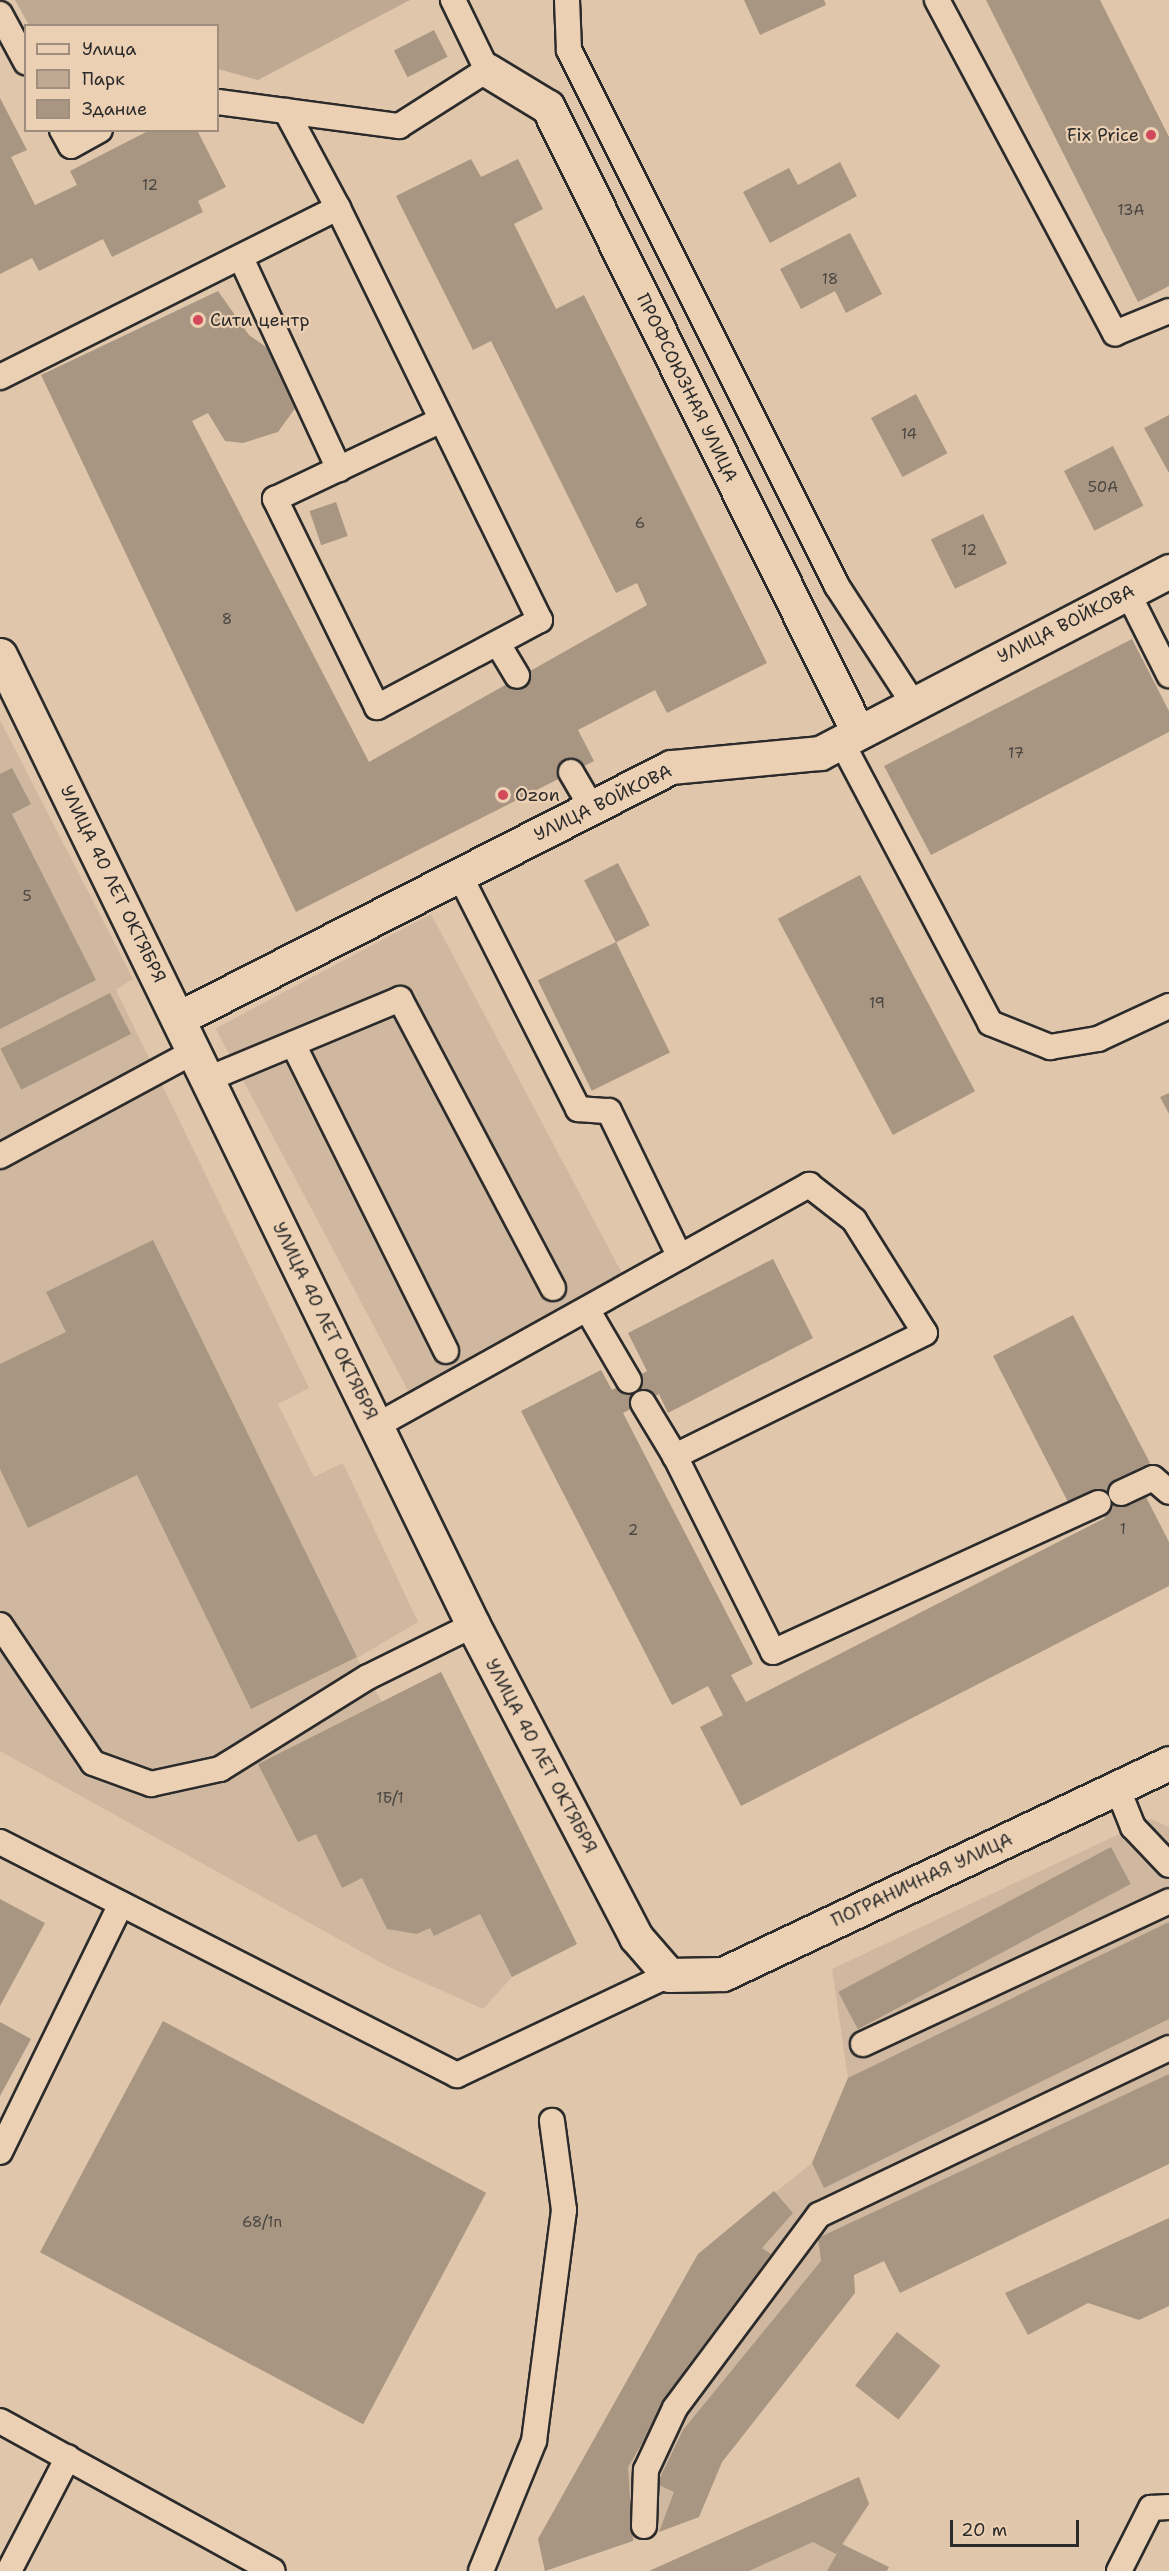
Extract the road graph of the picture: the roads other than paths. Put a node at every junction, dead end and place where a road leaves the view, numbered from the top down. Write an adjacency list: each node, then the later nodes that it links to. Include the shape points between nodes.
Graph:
1 (453, 0): 6 (lane)
2 (567, 0): 23 (lane, via 569,50 837,586)
3 (937, 0): 13 (lane, via 1115,333)
4 (0, 14): 5 (lane)
5 (24, 58)
6 (487, 70): 8 (lane, via 399,126); 24 (street, ПРОФСОЮЗНАЯ УЛИЦА, via 548,107)
7 (219, 102): 8 (lane)
8 (286, 111): 11 (lane)
9 (63, 132): 10 (lane, via 71,146)
10 (96, 132)
11 (338, 208): 12 (lane); 15 (lane)
12 (242, 258): 14 (lane); 16 (lane)
13 (1169, 311)
14 (0, 377)
15 (441, 420): 16 (lane); 19 (lane, via 540,620)
16 (339, 469): 19 (lane, via 275,499 377,707)
17 (1169, 571): 18 (street, УЛИЦА ВОЙКОВА)
18 (1128, 593): 21 (lane); 23 (street, УЛИЦА ВОЙКОВА)
19 (498, 644): 22 (lane)
20 (0, 655): 29 (street, УЛИЦА 40 ЛЕТ ОКТЯБРЯ)
21 (1169, 675)
22 (517, 676)
23 (913, 703): 24 (street, УЛИЦА ВОЙКОВА)
24 (849, 736): 26 (street, УЛИЦА ВОЙКОВА, via 820,753 671,767); 28 (lane, via 990,1023 1050,1047 1098,1039)
25 (571, 772): 26 (lane)
26 (592, 807): 27 (street, УЛИЦА ВОЙКОВА)
27 (458, 872): 29 (street, УЛИЦА ВОЙКОВА); 33 (lane, via 578,1109 609,1111)
28 (1169, 1006)
29 (179, 1018): 31 (street, УЛИЦА 40 ЛЕТ ОКТЯБРЯ)
30 (293, 1044): 31 (lane); 34 (lane, via 400,999); 36 (lane)
31 (202, 1065): 32 (lane); 39 (street, УЛИЦА 40 ЛЕТ ОКТЯБРЯ)
32 (0, 1156)
33 (680, 1257): 35 (lane); 40 (lane, via 808,1185 854,1220 925,1333)
34 (553, 1288)
35 (587, 1309): 37 (lane); 39 (lane)
36 (447, 1351)
37 (629, 1381)
38 (643, 1403): 40 (lane)
39 (376, 1426): 45 (street, УЛИЦА 40 ЛЕТ ОКТЯБРЯ)
40 (675, 1456): 43 (lane, via 773,1652)
41 (1169, 1492): 42 (lane, via 1153,1478)
42 (1121, 1493)
43 (1098, 1503)
44 (0, 1625): 45 (lane, via 93,1763 150,1784 220,1769 368,1677)
45 (473, 1625): 52 (street, УЛИЦА 40 ЛЕТ ОКТЯБРЯ, via 636,1937)
46 (1169, 1763): 47 (street, ПОГРАНИЧНАЯ УЛИЦА)
47 (1117, 1787): 49 (lane, via 1132,1827); 52 (street, ПОГРАНИЧНАЯ УЛИЦА, via 723,1974)
48 (0, 1842): 51 (lane)
49 (1169, 1865)
50 (1169, 1901): 53 (lane)
51 (121, 1904): 52 (lane, via 457,2075); 56 (lane)
52 (669, 1975)
53 (863, 2044)
54 (1169, 2048): 60 (lane, via 819,2216 675,2408 646,2470)
55 (552, 2121): 63 (lane, via 564,2211 534,2441)
56 (0, 2152)
57 (0, 2421): 58 (lane)
58 (68, 2457): 61 (lane); 62 (lane)
59 (1169, 2507): 64 (lane, via 1151,2508)
60 (644, 2526)
61 (9, 2571)
62 (273, 2571)
63 (481, 2571)
64 (1119, 2571)

